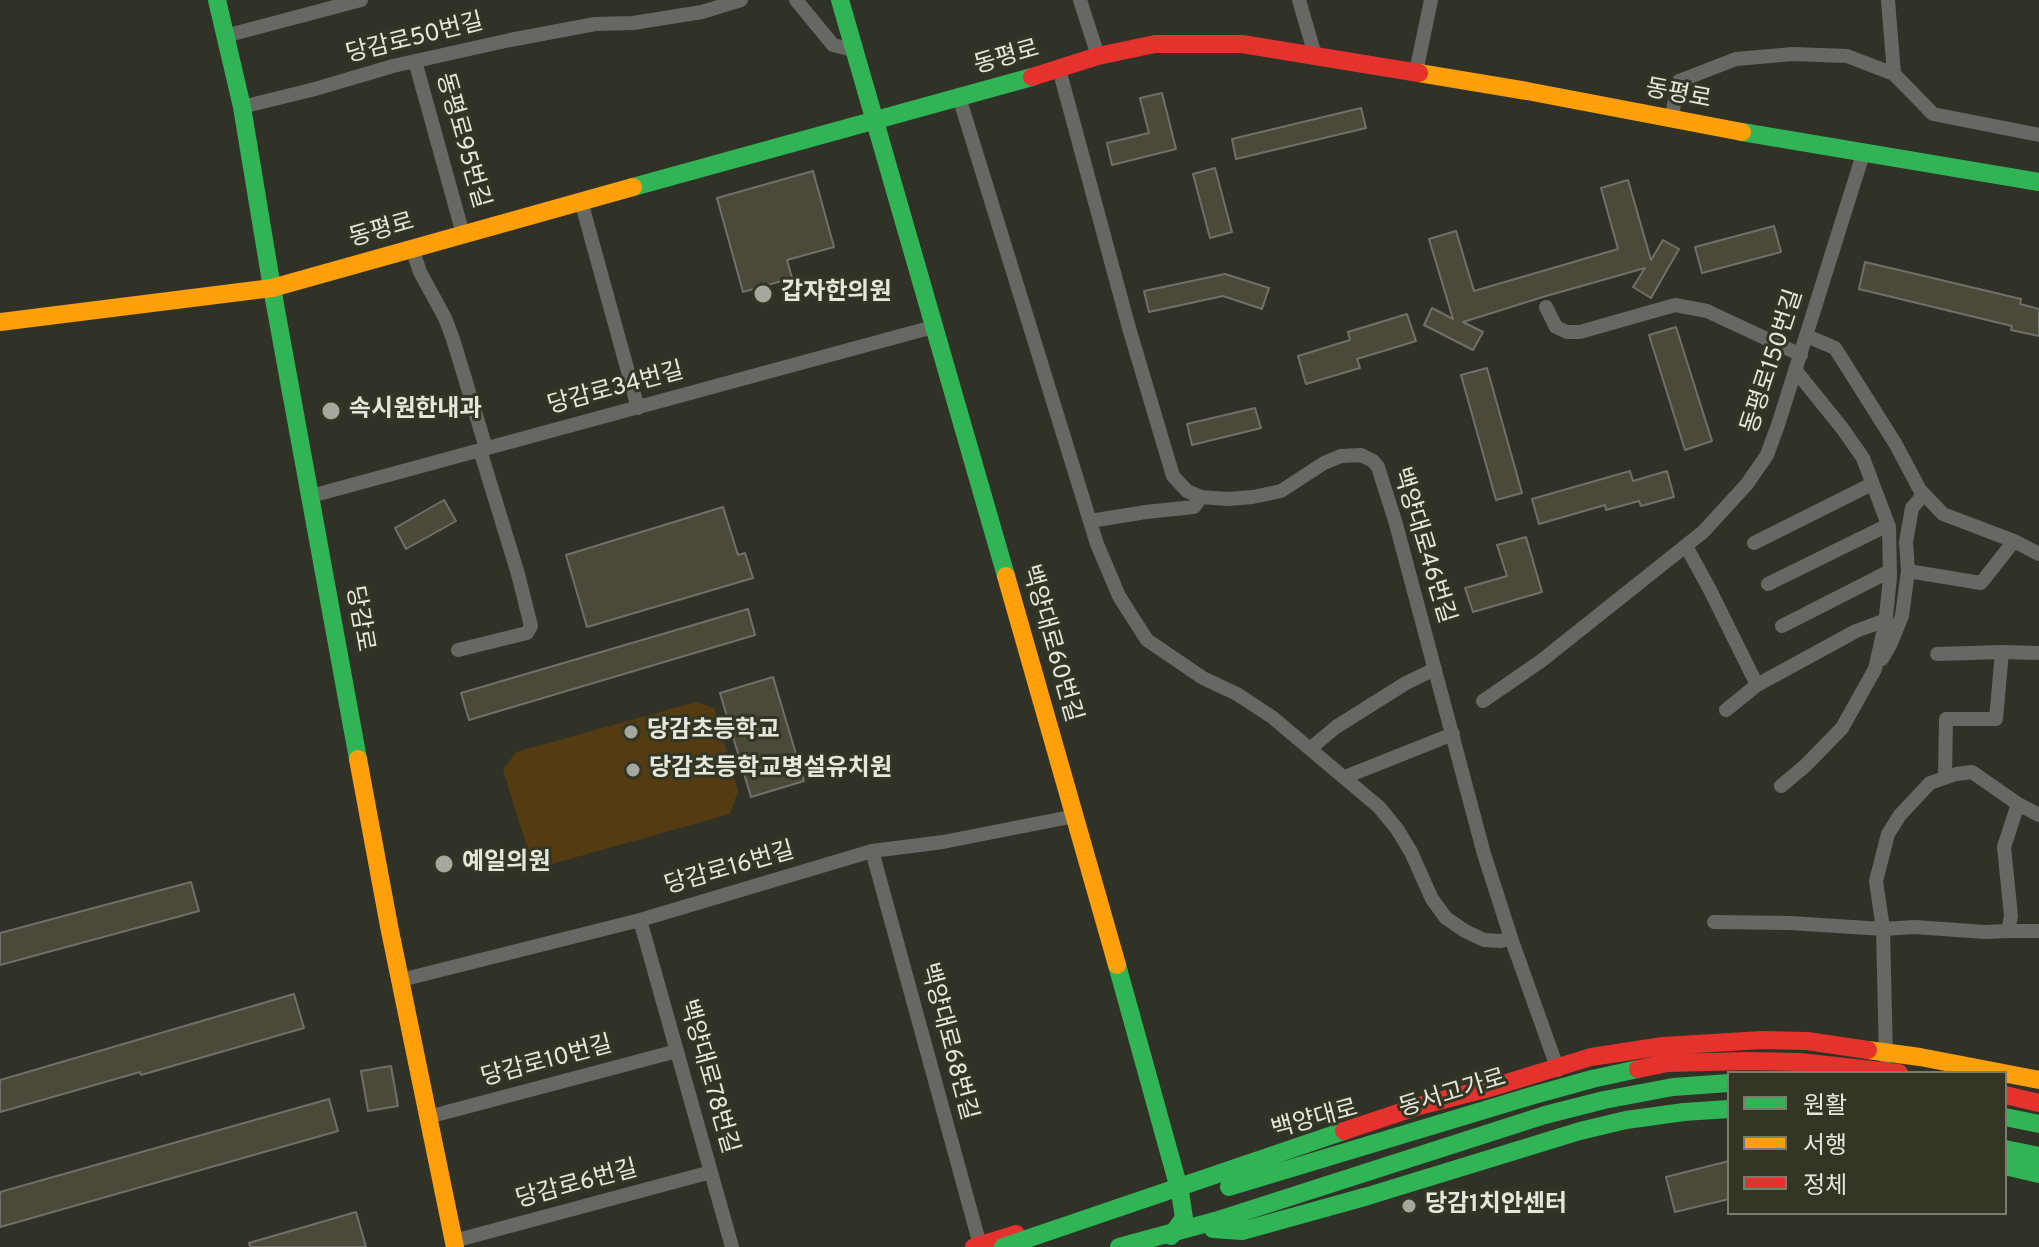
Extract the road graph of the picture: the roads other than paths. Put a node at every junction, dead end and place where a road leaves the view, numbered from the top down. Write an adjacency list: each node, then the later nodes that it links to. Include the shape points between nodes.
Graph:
1 (217, 0): 10 (main road, 당감로)
2 (361, 0): 10 (street)
3 (741, 0): 14 (street, 당감로50번길, via 702,12 595,24)
4 (796, 0): 11 (street, via 833,45)
5 (840, 0): 11 (main road, 백양대로60번길)
6 (1080, 0): 13 (street)
7 (1299, 0): 12 (street)
8 (1431, 0): 16 (street)
9 (1888, 0): 17 (street)
10 (225, 36): 19 (main road, 당감로)
11 (853, 50): 20 (main road, 백양대로60번길)
12 (1315, 55): 13 (main road, 동평로, via 1242,44 1155,44); 16 (main road, 동평로)
13 (1098, 56): 15 (main road, 동평로)
14 (415, 61): 19 (street, 당감로50번길); 26 (street, 동평로95번길)
15 (1059, 69): 18 (main road, 동평로); 40 (street, via 1173,476)
16 (1416, 72): 21 (main road, 동평로)
17 (1894, 74): 21 (street, via 1847,56 1736,59 1679,81); 22 (street, via 1933,114)
18 (959, 97): 20 (main road, 동평로); 41 (street)
19 (242, 107): 28 (main road, 당감로)
20 (873, 119): 25 (main road, 동평로); 31 (main road, 백양대로60번길)
21 (1671, 119): 23 (main road, 동평로)
22 (2039, 135)
23 (1864, 151): 24 (main road, 동평로); 32 (street, 동평로150번길)
24 (2039, 182)
25 (581, 201): 26 (main road, 동평로); 35 (street)
26 (463, 234): 27 (main road, 동평로)
27 (412, 248): 28 (main road, 동평로); 36 (street, via 453,339)
28 (272, 288): 30 (main road, 동평로); 39 (main road, 당감로)
29 (1546, 307): 33 (street, via 1556,327 1567,332 1675,305 1707,311)
30 (0, 322)
31 (933, 327): 35 (street, 당감로34번길); 68 (main road, 백양대로60번길)
32 (1807, 336): 33 (street, 동평로150번길); 38 (street, via 1835,348)
33 (1801, 355): 34 (street, 동평로150번길)
34 (1796, 371): 37 (street, via 1863,458); 45 (street, 동평로150번길, via 1767,455 1732,501)
35 (638, 408): 36 (street, 당감로34번길)
36 (483, 449): 39 (street, 당감로34번길); 52 (street, via 531,626 527,633)
37 (1872, 484): 42 (street); 44 (street)
38 (1924, 494): 43 (street, via 1943,514); 48 (street, via 1912,508)
39 (311, 496): 76 (main road, 당감로)
40 (1201, 497): 41 (street, via 1194,507); 56 (street, 백양대로46번길, via 1281,491 1341,456 1361,455 1373,461 1396,524)
41 (1090, 521): 62 (street, via 1119,596 1147,640 1272,717)
42 (1888, 525): 47 (street); 49 (street)
43 (2014, 541): 46 (street); 48 (street, via 1981,583)
44 (1754, 543)
45 (1686, 546): 58 (street); 59 (street, 동평로150번길)
46 (2039, 554)
47 (1890, 571): 50 (street); 51 (street)
48 (1908, 571): 57 (street, via 1902,616)
49 (1768, 584)
50 (1886, 620): 57 (street); 58 (street)
51 (1782, 626)
52 (458, 650)
53 (2002, 652): 54 (street); 55 (street); 64 (street, via 1996,719 1946,719)
54 (2039, 653)
55 (1937, 654)
56 (1435, 669): 61 (street, 백양대로46번길); 62 (street, via 1359,712)
57 (1869, 680): 65 (street, via 1842,728)
58 (1757, 685): 60 (street)
59 (1483, 701)
60 (1726, 710)
61 (1453, 734): 63 (street); 75 (street, 백양대로46번길)
62 (1311, 748): 63 (street)
63 (1345, 777): 75 (street, via 1397,829 1446,918 1484,940)
64 (1945, 778): 66 (street, via 1972,772); 72 (street, via 1930,783 1888,834 1876,881)
65 (1781, 786)
66 (2018, 804): 67 (street); 73 (street, via 2004,847)
67 (2039, 815)
68 (1075, 816): 69 (street, 당감로16번길); 101 (main road, 백양대로60번길)
69 (872, 851): 70 (street, 당감로16번길); 105 (street, 백양대로68번길)
70 (640, 920): 76 (street, 당감로16번길); 77 (street, 백양대로78번길)
71 (1714, 922): 72 (street)
72 (1883, 929): 73 (street); 78 (street)
73 (2008, 931): 74 (street)
74 (2039, 931)
75 (1511, 938): 80 (street, 백양대로46번길)
76 (401, 980): 88 (main road, 당감로)
77 (677, 1051): 88 (street, 당감로10번길); 99 (street, 백양대로78번길)
78 (1893, 1070): 80 (main road, 백양대로, via 1691,1054 1633,1058); 108 (main road, 동서고가로, bridge, via 1787,1061 1653,1066 1531,1096)
79 (1992, 1071): 107 (main road, bridge, via 1807,1041 1677,1045 1591,1057 1419,1106)
80 (1559, 1074): 97 (main road, 백양대로)
81 (2007, 1074): 82 (main road, bridge)
82 (2039, 1080)
83 (1727, 1083): 103 (main road, 동서고가로, bridge, via 1673,1087 1545,1115)
84 (1727, 1092): 96 (main road, via 1634,1100 1568,1114)
85 (2007, 1094): 86 (main road)
86 (2039, 1101)
87 (1727, 1109): 103 (main road, bridge, via 1626,1120 1580,1131 1242,1231)
88 (428, 1117): 104 (main road, 당감로)
89 (1727, 1117): 96 (main road, via 1671,1119)
90 (2007, 1117): 91 (main road)
91 (2039, 1124)
92 (2007, 1130): 93 (main road)
93 (2039, 1137)
94 (2007, 1149): 95 (main road)
95 (2039, 1156)
96 (1434, 1161): 102 (main road)
97 (1257, 1162): 101 (main road, 백양대로); 102 (main road, via 1242,1176 1242,1193)
98 (2007, 1166): 100 (main road)
99 (711, 1172): 104 (street, 당감로6번길); 106 (street, 백양대로78번길)
100 (2039, 1174)
101 (1177, 1183): 105 (main road, 백양대로); 110 (main road, 백양대로60번길, via 1184,1218)
102 (1270, 1212): 111 (main road)
103 (1190, 1227): 109 (main road, 동서고가로, bridge)
104 (454, 1244)
105 (977, 1246)
106 (732, 1247)
107 (1003, 1247)
108 (1031, 1247)
109 (1119, 1247)
110 (1163, 1247)
111 (1170, 1247)

